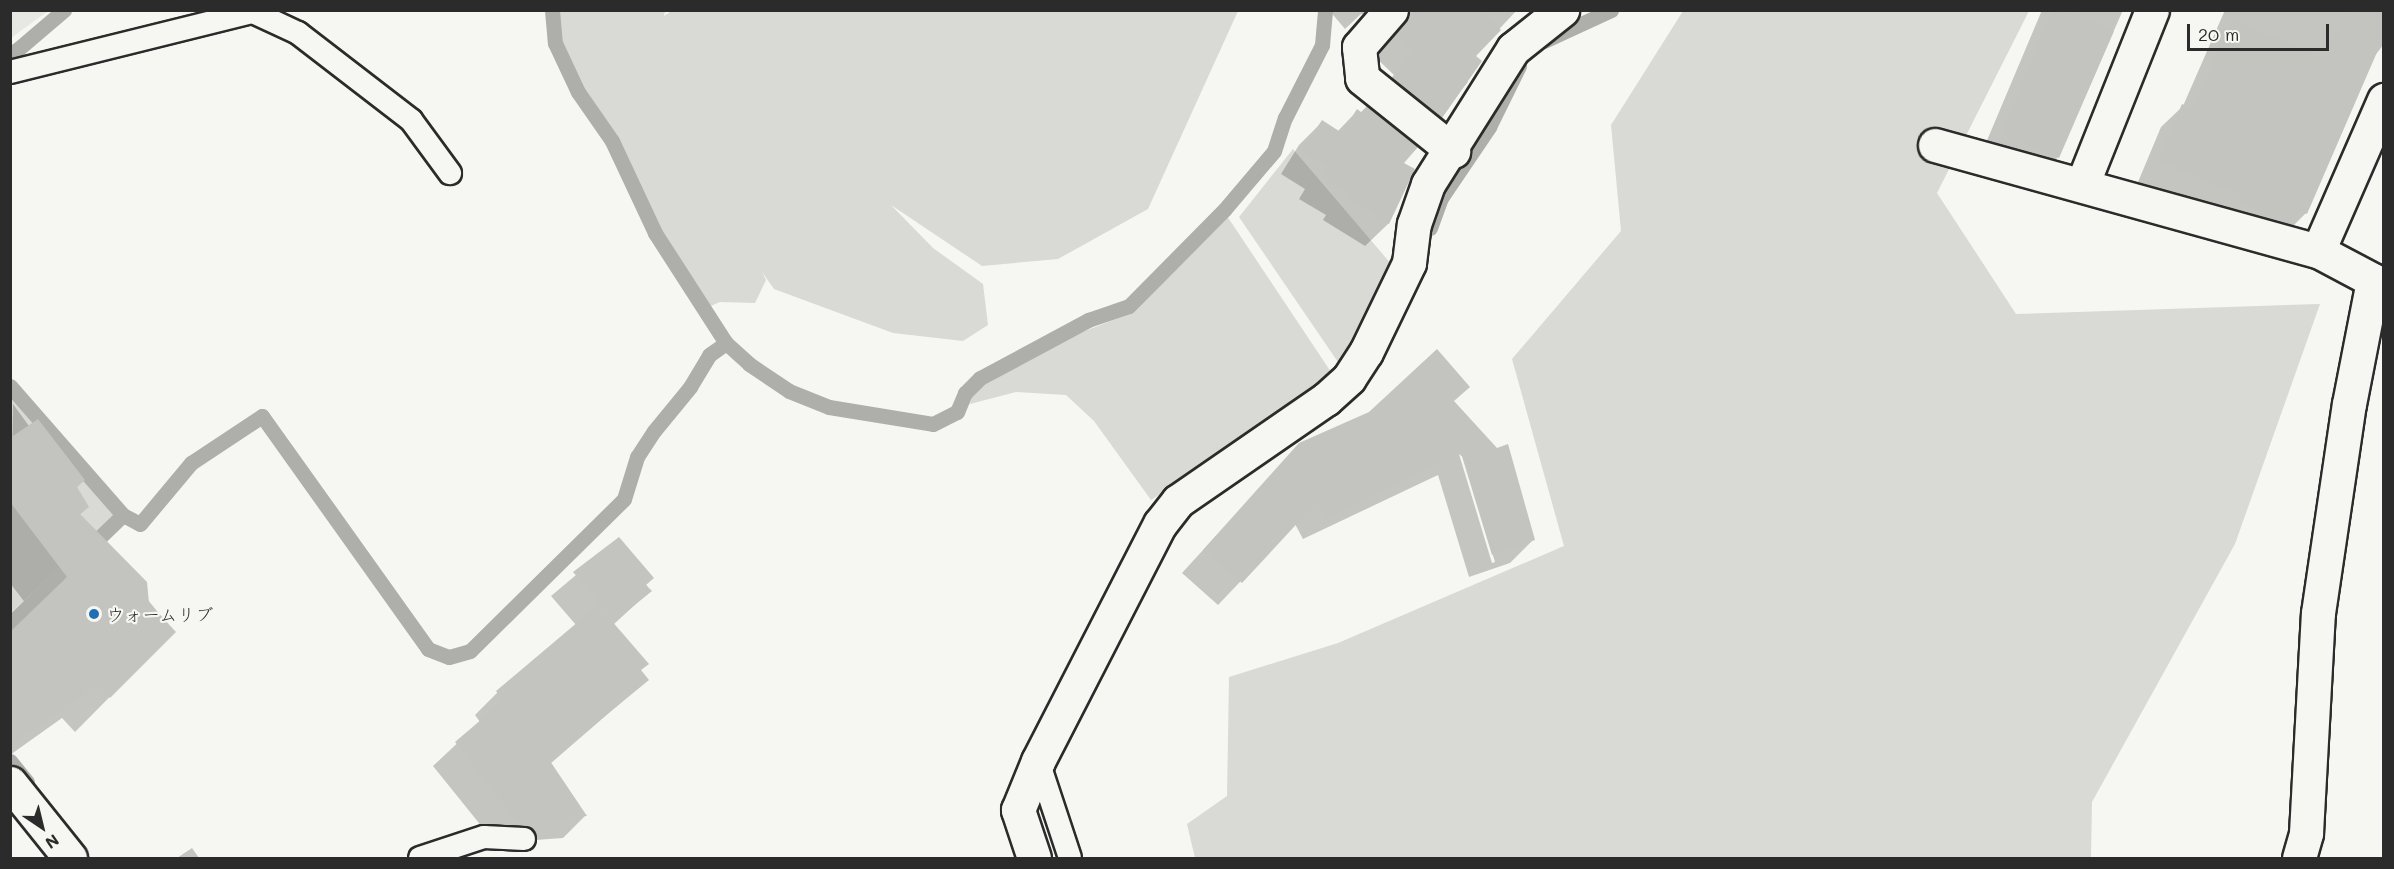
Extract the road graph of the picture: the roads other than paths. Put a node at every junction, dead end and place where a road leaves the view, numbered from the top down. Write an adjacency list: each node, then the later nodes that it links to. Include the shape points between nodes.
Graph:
1 (1391, 10): 8 (street, via 1359,47 1362,78)
2 (1562, 10): 8 (street, via 1513,48)
3 (2152, 10): 10 (street)
4 (253, 11): 5 (lane); 9 (lane, via 298,33 411,120)
5 (10, 72)
6 (2384, 100): 11 (street)
7 (1935, 145): 10 (street)
8 (1452, 151): 13 (street, via 1428,184 1414,224 1409,263 1366,352 1349,378 1326,399 1178,501 1160,524)
9 (450, 172)
10 (2082, 185): 11 (street)
11 (2318, 251): 12 (street)
12 (2378, 283): 20 (street, via 2349,404 2318,613 2306,833)
13 (1038, 761): 18 (street, via 1018,810); 19 (lane)
14 (10, 783): 16 (street)
15 (524, 839): 17 (lane, via 484,837)
16 (70, 858)
17 (420, 858)
18 (1034, 858)
19 (1070, 858)
20 (2299, 858)

